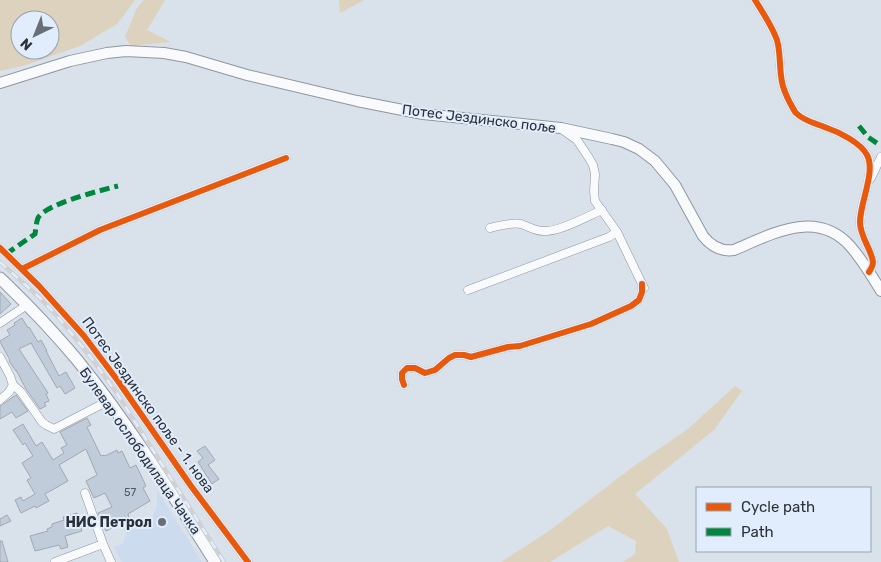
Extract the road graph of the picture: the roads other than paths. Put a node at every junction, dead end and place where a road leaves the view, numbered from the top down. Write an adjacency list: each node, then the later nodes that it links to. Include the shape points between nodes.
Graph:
1 (755, 0): 6 (street, via 777,40 782,83 795,113 809,123 841,134 863,150 870,162)
2 (0, 83): 3 (main road, Потес Јездинско поље, via 107,53 156,52 186,56 247,75 414,112)
3 (561, 128): 7 (street, via 577,140 593,165 595,201); 12 (main road, Потес Јездинско поље, via 624,142 646,153 675,184 703,236 721,250 734,250 780,231 815,226 841,238)
4 (286, 158): 11 (street, via 100,230)
5 (881, 158): 6 (street)
6 (866, 192): 12 (street, via 860,226 873,261)
7 (602, 210): 8 (street, via 547,231 515,223); 9 (street)
8 (490, 228)
9 (617, 232): 14 (street); 15 (street)
10 (0, 248): 11 (street, Потес Јездинско поље - 1. нова)
11 (22, 269): 30 (street, Потес Јездинско поље - 1. нова, via 84,336)
12 (869, 272): 17 (main road, Потес Јездинско поље)
13 (0, 278): 18 (main road, Булевар ослободилаца Чачка)
14 (642, 284): 16 (street); 22 (street, via 639,300 590,324 520,346 471,357 455,355 425,373 407,368 402,373)
15 (468, 290)
16 (646, 292)
17 (881, 292)
18 (27, 305): 19 (street); 24 (main road, Булевар ослободилаца Чачка, via 64,344)
19 (0, 323)
20 (0, 357): 21 (street)
21 (13, 385): 23 (street); 24 (street, via 22,392 42,422 54,429)
22 (404, 385)
23 (0, 400)
24 (108, 401): 29 (main road, Булевар ослободилаца Чачка)
25 (85, 493): 26 (street)
26 (103, 544): 27 (street); 28 (street)
27 (55, 562)
28 (112, 562)
29 (215, 562)
30 (248, 562)

